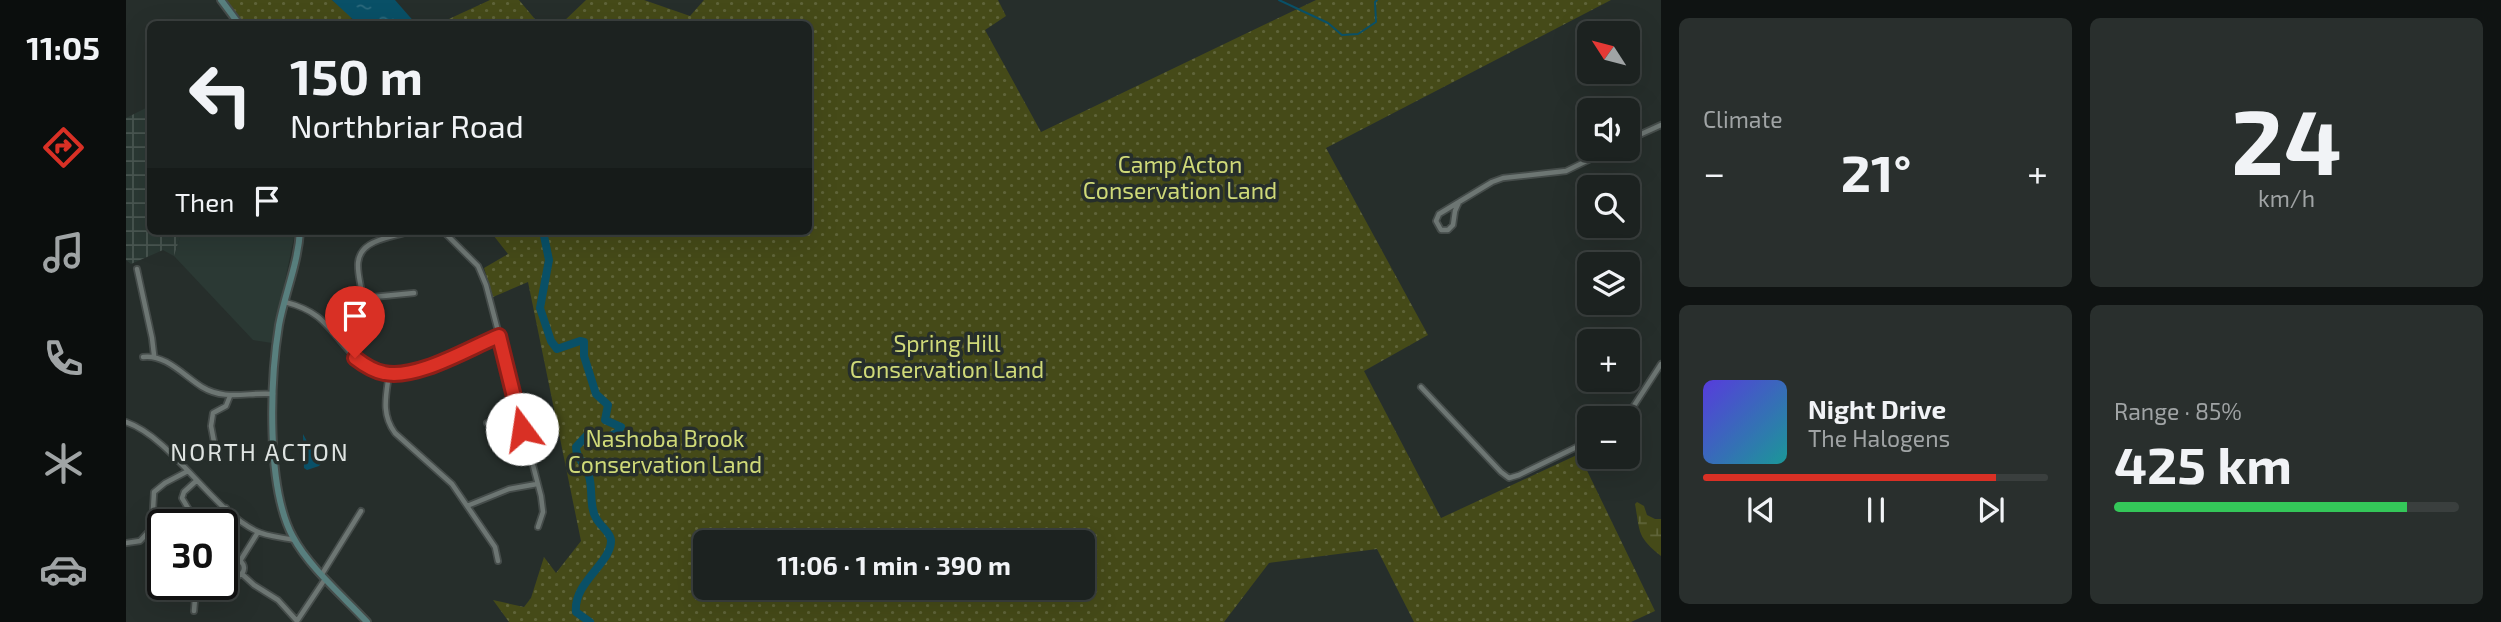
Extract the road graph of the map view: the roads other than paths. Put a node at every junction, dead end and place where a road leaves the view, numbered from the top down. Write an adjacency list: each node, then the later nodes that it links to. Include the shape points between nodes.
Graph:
1 (221, 0): 2 (main road)
2 (237, 21)
3 (1661, 125): 4 (street)
4 (1640, 135)
5 (1586, 161): 6 (street, via 1566,171 1503,178)
6 (1459, 201): 6 (street, via 1453,225 1441,230 1436,218)
7 (299, 235): 13 (main road)
8 (397, 235): 12 (street, via 362,251 358,269)
9 (447, 235): 15 (street, via 478,266)
10 (137, 269): 16 (street)
11 (414, 293): 12 (street)
12 (363, 298): 14 (street, via 358,316)
13 (285, 302): 14 (street, via 321,317); 21 (main road)
14 (336, 334): 19 (street, via 365,366)
15 (499, 336): 19 (street, via 416,371); 24 (street)
16 (153, 355): 17 (street); 22 (street, via 204,388)
17 (143, 356)
18 (1661, 364): 23 (street)
19 (389, 374): 32 (street, via 385,408 389,425 452,484)
20 (1421, 387): 28 (street, via 1508,478)
21 (273, 394): 22 (street); 38 (main road, via 280,499)
22 (230, 396): 27 (street, via 211,420)
23 (1634, 406)
24 (519, 415): 26 (street); 31 (street)
25 (126, 422): 29 (street, via 144,431)
26 (486, 423)
27 (215, 447)
28 (1577, 447)
29 (186, 472): 30 (street); 39 (street, via 157,488 152,497 152,528 141,541)
30 (196, 481): 33 (street); 34 (street, via 182,498)
31 (537, 484): 32 (street, via 509,489); 36 (street, via 542,512)
32 (467, 506): 41 (street, via 495,547)
33 (227, 508): 37 (street)
34 (189, 509)
35 (361, 512): 44 (street)
36 (538, 527)
37 (258, 532): 38 (street); 40 (street)
38 (294, 540): 44 (main road)
39 (126, 543)
40 (240, 561): 42 (street)
41 (498, 561)
42 (242, 574): 43 (street); 47 (street, via 278,600)
43 (238, 576)
44 (324, 576): 47 (street); 48 (main road)
45 (195, 600): 46 (street)
46 (194, 611)
47 (297, 621)
48 (367, 622)

